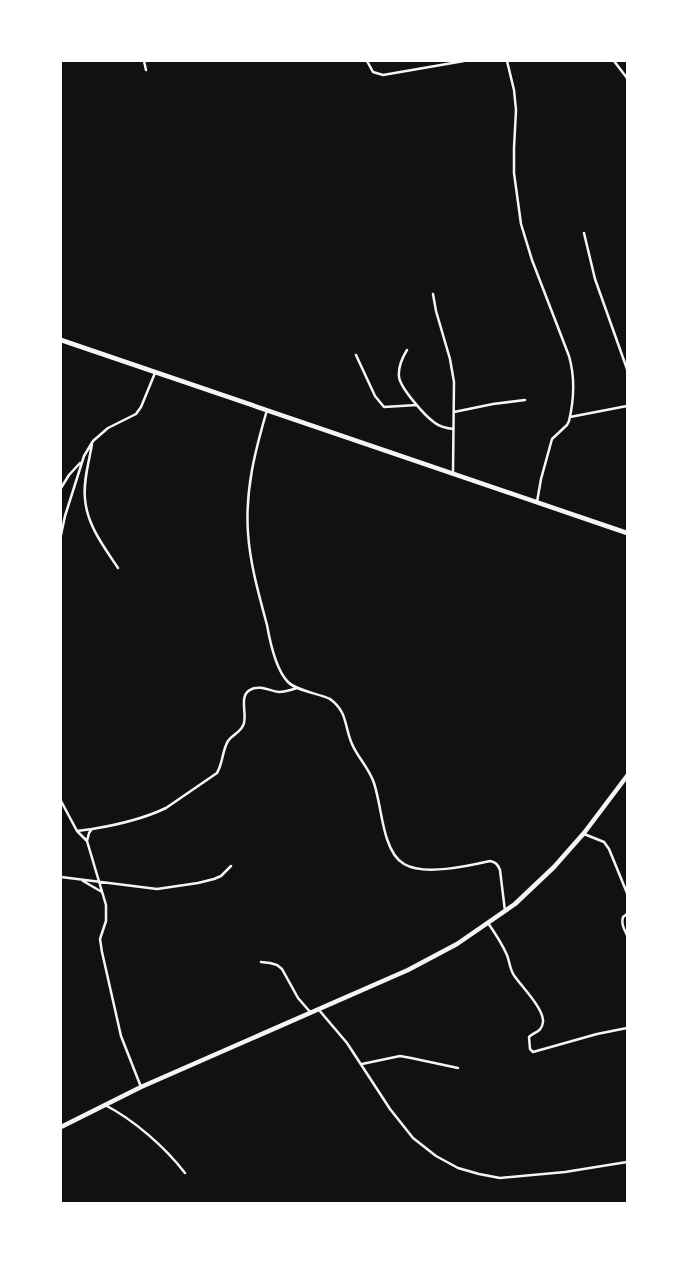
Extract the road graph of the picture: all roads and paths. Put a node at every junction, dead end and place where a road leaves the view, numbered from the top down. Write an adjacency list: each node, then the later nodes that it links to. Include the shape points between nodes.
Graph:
1 (144, 61): 6 (street)
2 (368, 61): 3 (street, via 373,72 384,75)
3 (464, 61)
4 (507, 61): 20 (street, via 516,110 514,158 519,210 532,260 573,372)
5 (614, 61): 7 (street)
6 (146, 70)
7 (627, 78)
8 (584, 234): 13 (street, via 595,279)
9 (433, 294): 19 (street, via 452,370)
10 (61, 340): 14 (main road)
11 (407, 350): 16 (street, via 400,366 399,379)
12 (356, 355): 16 (street, via 375,396 384,408)
13 (627, 369)
14 (156, 372): 18 (main road); 22 (street, via 136,414 108,428)
15 (525, 400): 19 (street)
16 (417, 405): 21 (street, via 436,424)
17 (627, 406): 20 (street)
18 (267, 410): 24 (main road); 30 (street, via 251,471 247,514 249,548 276,658 284,678)
19 (454, 412): 21 (street)
20 (570, 417): 26 (street, via 567,425 552,439 541,479)
21 (453, 429): 24 (street)
22 (93, 441): 23 (street); 29 (street, via 85,486 87,511 98,538)
23 (81, 463): 25 (street); 28 (street)
24 (453, 473): 26 (main road)
25 (61, 488)
26 (538, 502): 27 (main road)
27 (627, 533)
28 (61, 535)
29 (118, 568)
30 (297, 688): 33 (street, via 282,692 258,687 250,689 245,695 244,723 228,742 217,773 159,812); 43 (street, via 330,699 342,712 352,744 371,775 386,837 399,860 404,865 431,869 447,869 493,861 500,870)
31 (627, 776): 35 (main road)
32 (61, 801): 34 (street)
33 (92, 829): 34 (street); 36 (street)
34 (76, 831): 36 (street)
35 (584, 834): 42 (street, via 604,842); 43 (main road, via 554,867)
36 (87, 841): 40 (street)
37 (231, 866): 40 (street, via 214,879 166,889)
38 (61, 877): 39 (street)
39 (82, 881): 40 (street); 41 (street)
40 (99, 882): 41 (street)
41 (102, 892): 53 (street, via 107,917 100,939 102,952 121,1036)
42 (627, 893)
43 (505, 911): 45 (main road)
44 (627, 914): 46 (street, via 622,922)
45 (488, 923): 48 (main road, via 428,960); 50 (street, via 501,944 513,974 531,996 543,1019 542,1028 529,1037 530,1049 533,1052)
46 (627, 935)
47 (261, 962): 49 (street, via 282,969 298,998)
48 (319, 1010): 49 (main road); 51 (street)
49 (311, 1014): 53 (main road)
50 (627, 1028)
51 (362, 1064): 52 (street, via 400,1056); 56 (street, via 390,1109 413,1138 436,1156 458,1168 500,1178 565,1172)
52 (458, 1068)
53 (142, 1087): 54 (main road)
54 (105, 1105): 55 (main road); 57 (street, via 134,1123)
55 (61, 1127)
56 (627, 1162)
57 (185, 1173)

